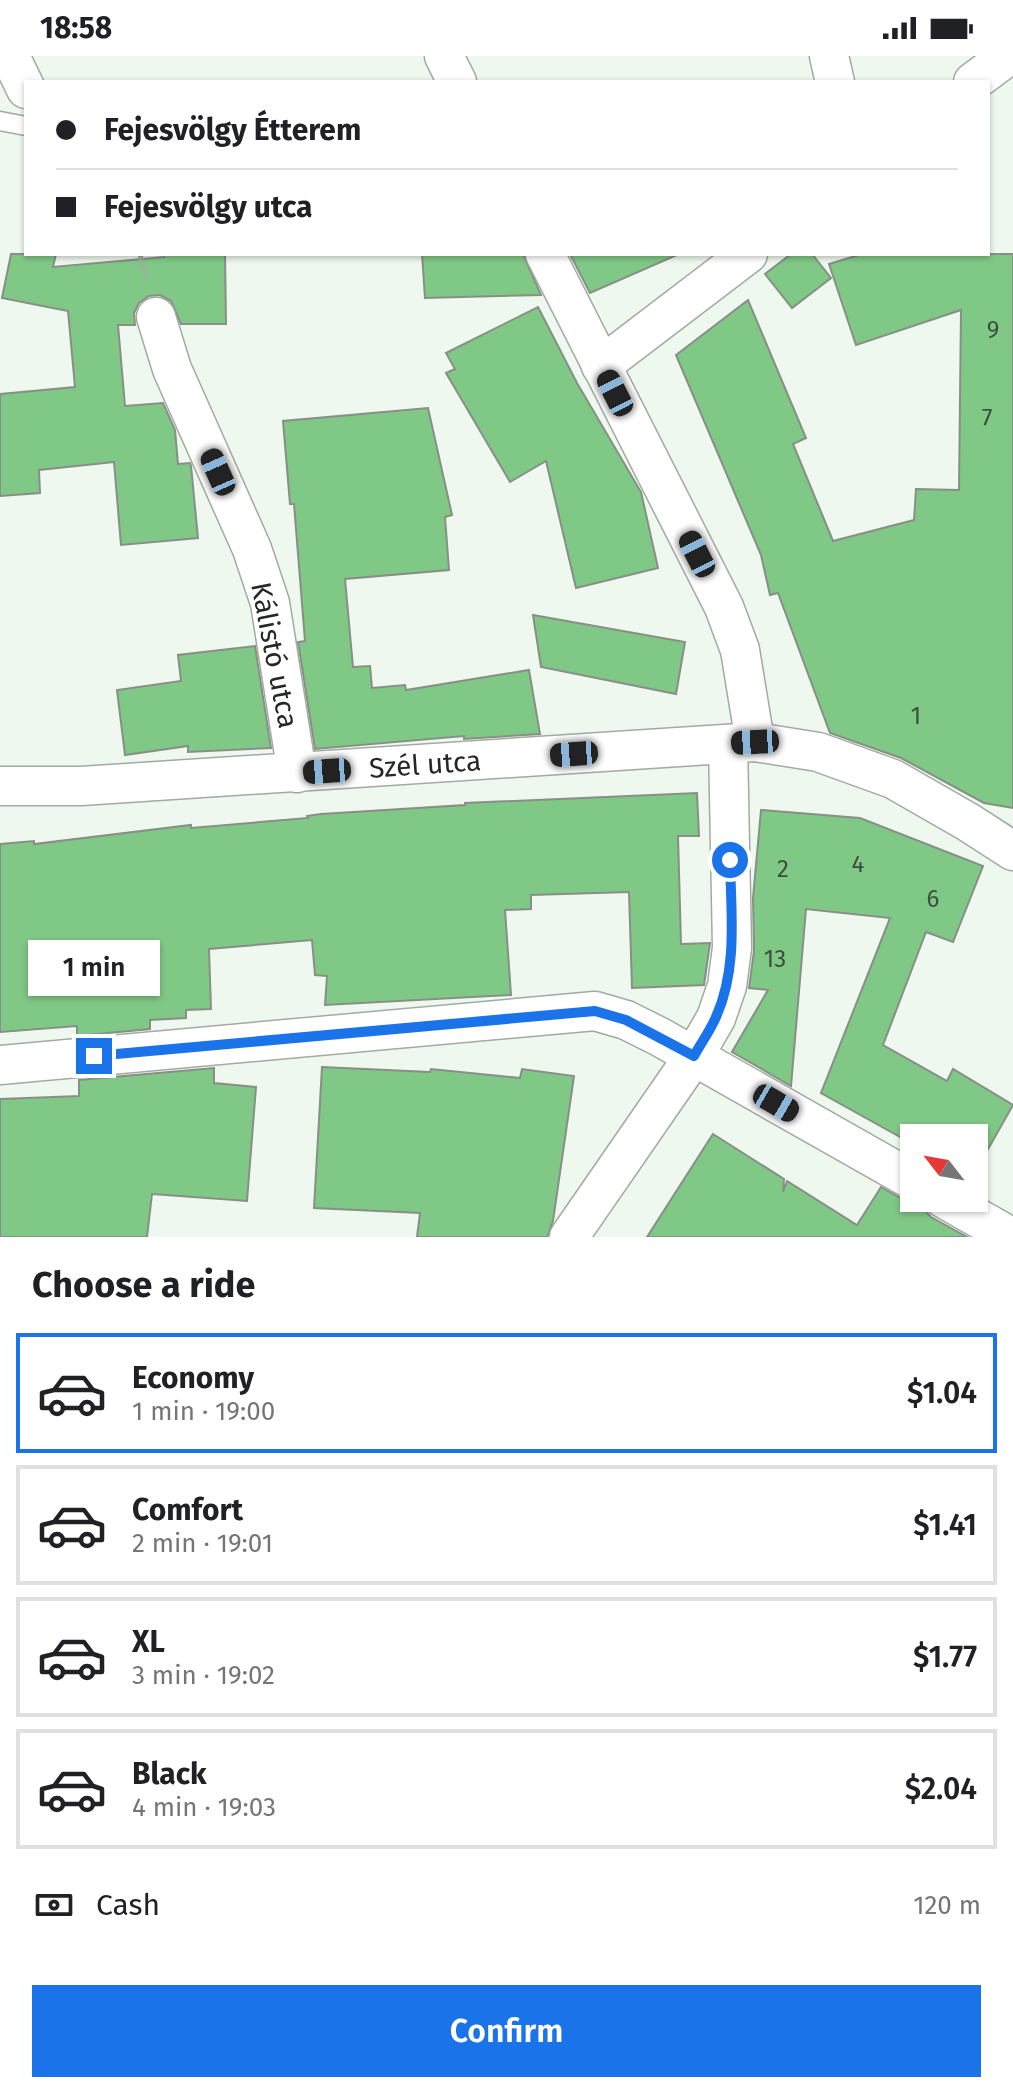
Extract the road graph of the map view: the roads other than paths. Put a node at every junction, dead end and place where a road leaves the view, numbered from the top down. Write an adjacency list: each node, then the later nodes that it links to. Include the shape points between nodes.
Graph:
1 (10, 56): 8 (street)
2 (444, 56): 5 (street)
3 (829, 56): 6 (street)
4 (1008, 56): 7 (street)
5 (456, 80)
6 (835, 80)
7 (976, 80)
8 (24, 85)
9 (0, 121): 10 (lane)
10 (24, 126)
11 (546, 256): 14 (street)
12 (745, 256): 14 (street)
13 (156, 317): 16 (street, Kálistó utca, via 172,369 252,549 270,603)
14 (601, 366): 15 (street, via 724,607 740,650)
15 (741, 743): 16 (street, Szél utca); 18 (street, Szél utca, via 818,752 893,779); 19 (street, via 727,986)
16 (297, 773): 17 (street, Szél utca)
17 (0, 786)
18 (1013, 851)
19 (694, 1056): 20 (street, via 626,1020 595,1011); 21 (street); 23 (street)
20 (0, 1065)
21 (900, 1173)
22 (967, 1212): 24 (street)
23 (569, 1237)
24 (1011, 1237)

